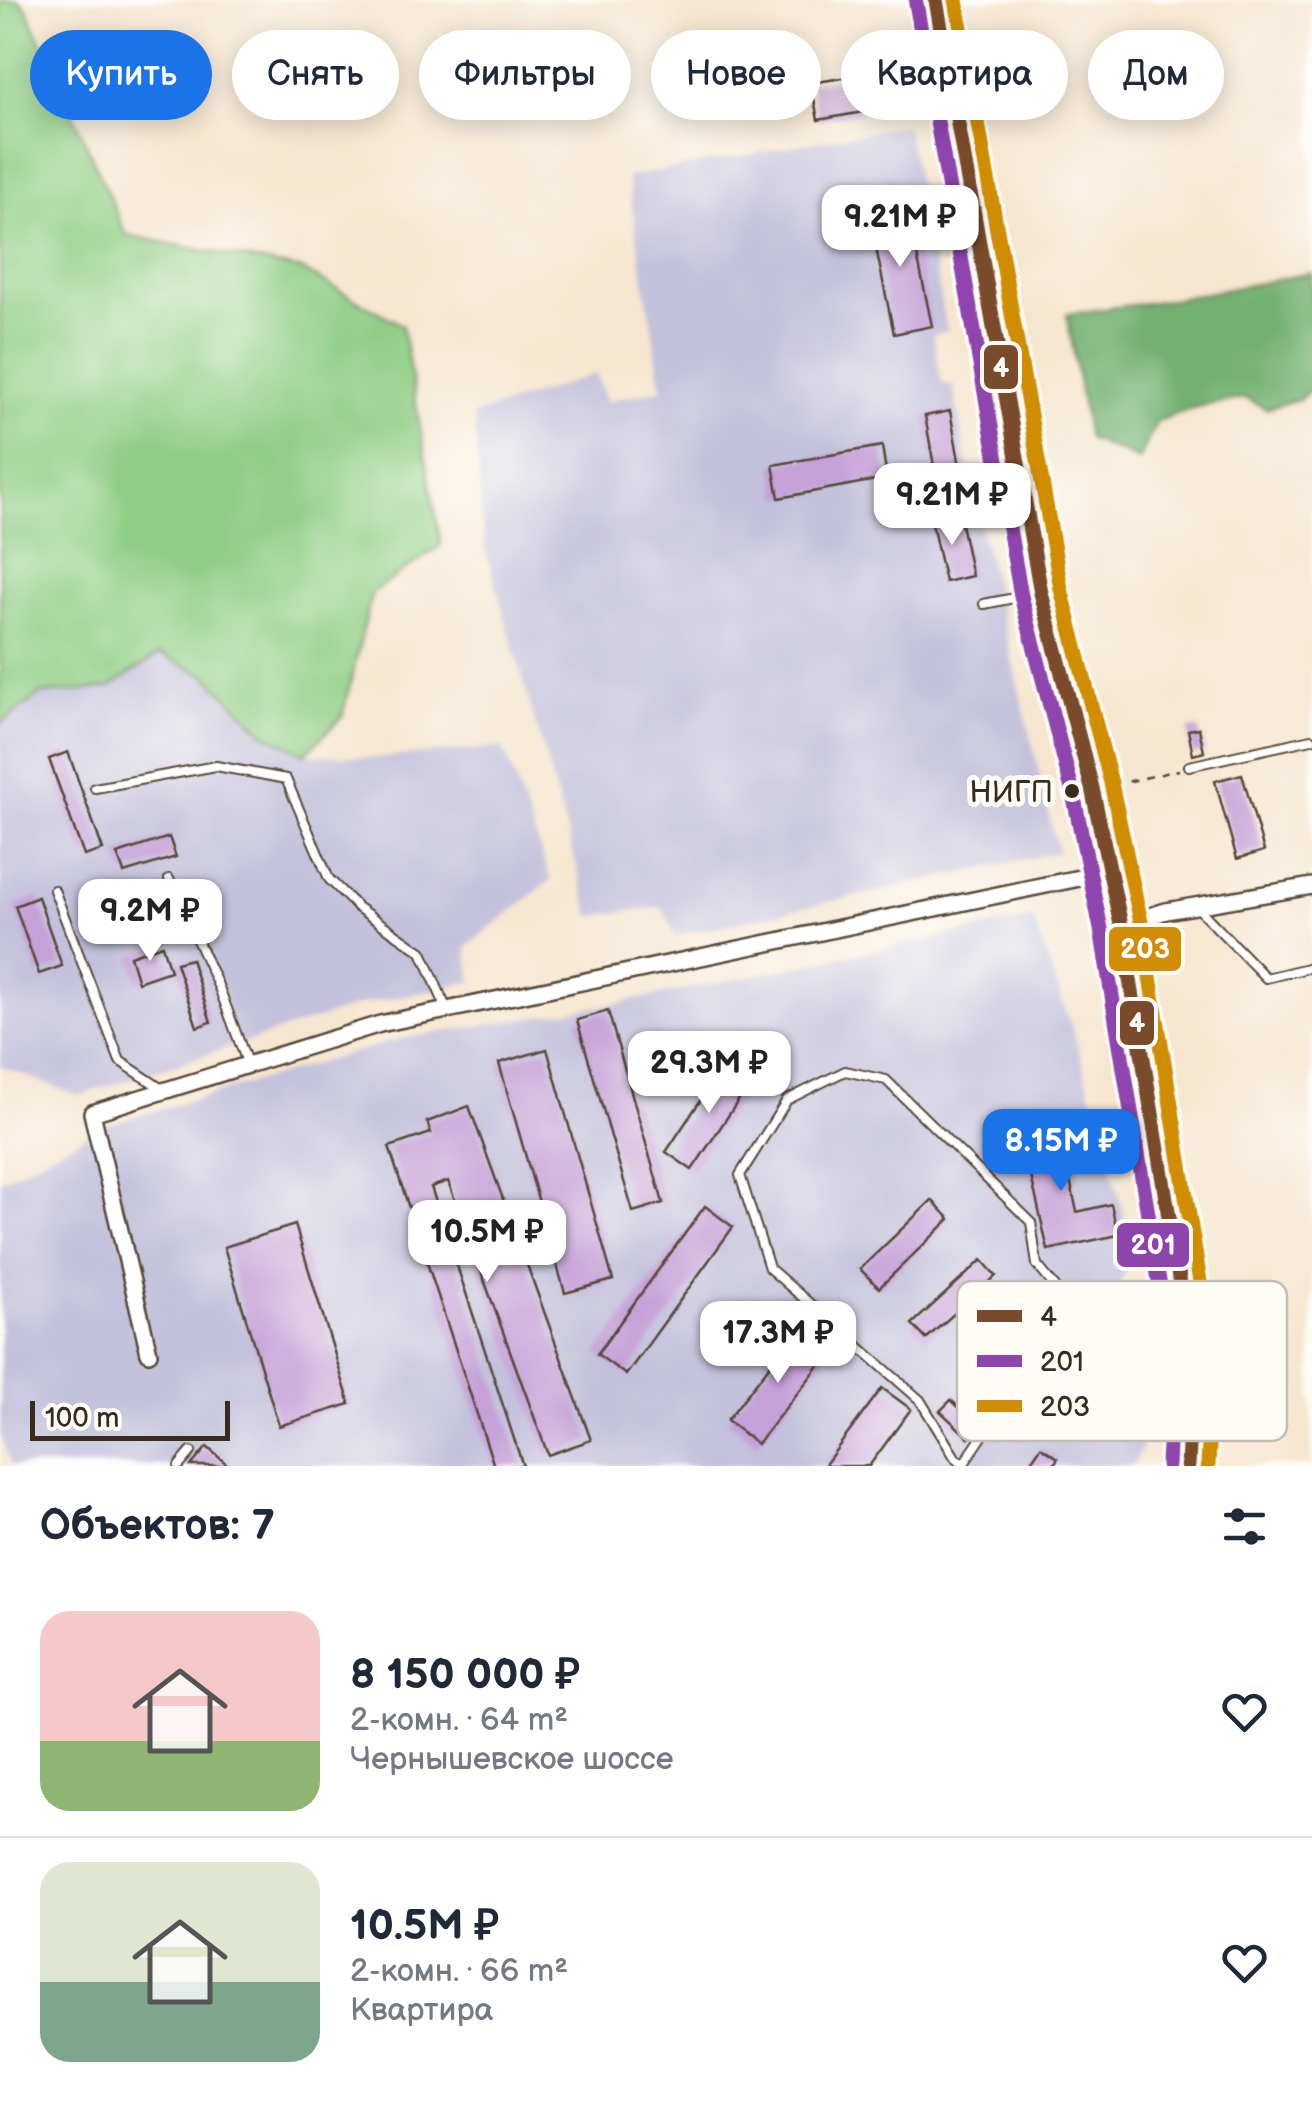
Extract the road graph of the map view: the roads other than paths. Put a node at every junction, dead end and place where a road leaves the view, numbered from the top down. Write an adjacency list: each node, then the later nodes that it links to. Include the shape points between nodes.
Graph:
1 (936, 0): 2 (main road)
2 (1042, 593): 3 (lane); 7 (main road)
3 (984, 604)
4 (1312, 739): 5 (lane)
5 (1189, 766)
6 (95, 788): 14 (lane, via 216,766 286,778 329,879 422,952)
7 (1108, 872): 12 (main road); 14 (street)
8 (169, 879): 15 (lane)
9 (1312, 886): 11 (street)
10 (54, 890): 16 (lane, via 120,1061)
11 (1196, 906): 12 (street); 13 (lane, via 1266,978)
12 (1121, 924): 18 (main road)
13 (1312, 967)
14 (447, 1010): 15 (street)
15 (248, 1065): 16 (street)
16 (164, 1090): 19 (street, via 92,1113)
17 (1050, 1281): 23 (lane, via 1037,1265 1031,1222 886,1080 846,1070 787,1100 740,1175 769,1268 920,1400)
18 (1180, 1281)
19 (149, 1353)
20 (980, 1441): 23 (lane)
21 (1189, 1441): 25 (main road)
22 (191, 1452): 24 (lane)
23 (964, 1465)
24 (179, 1466)
25 (1188, 1466)

